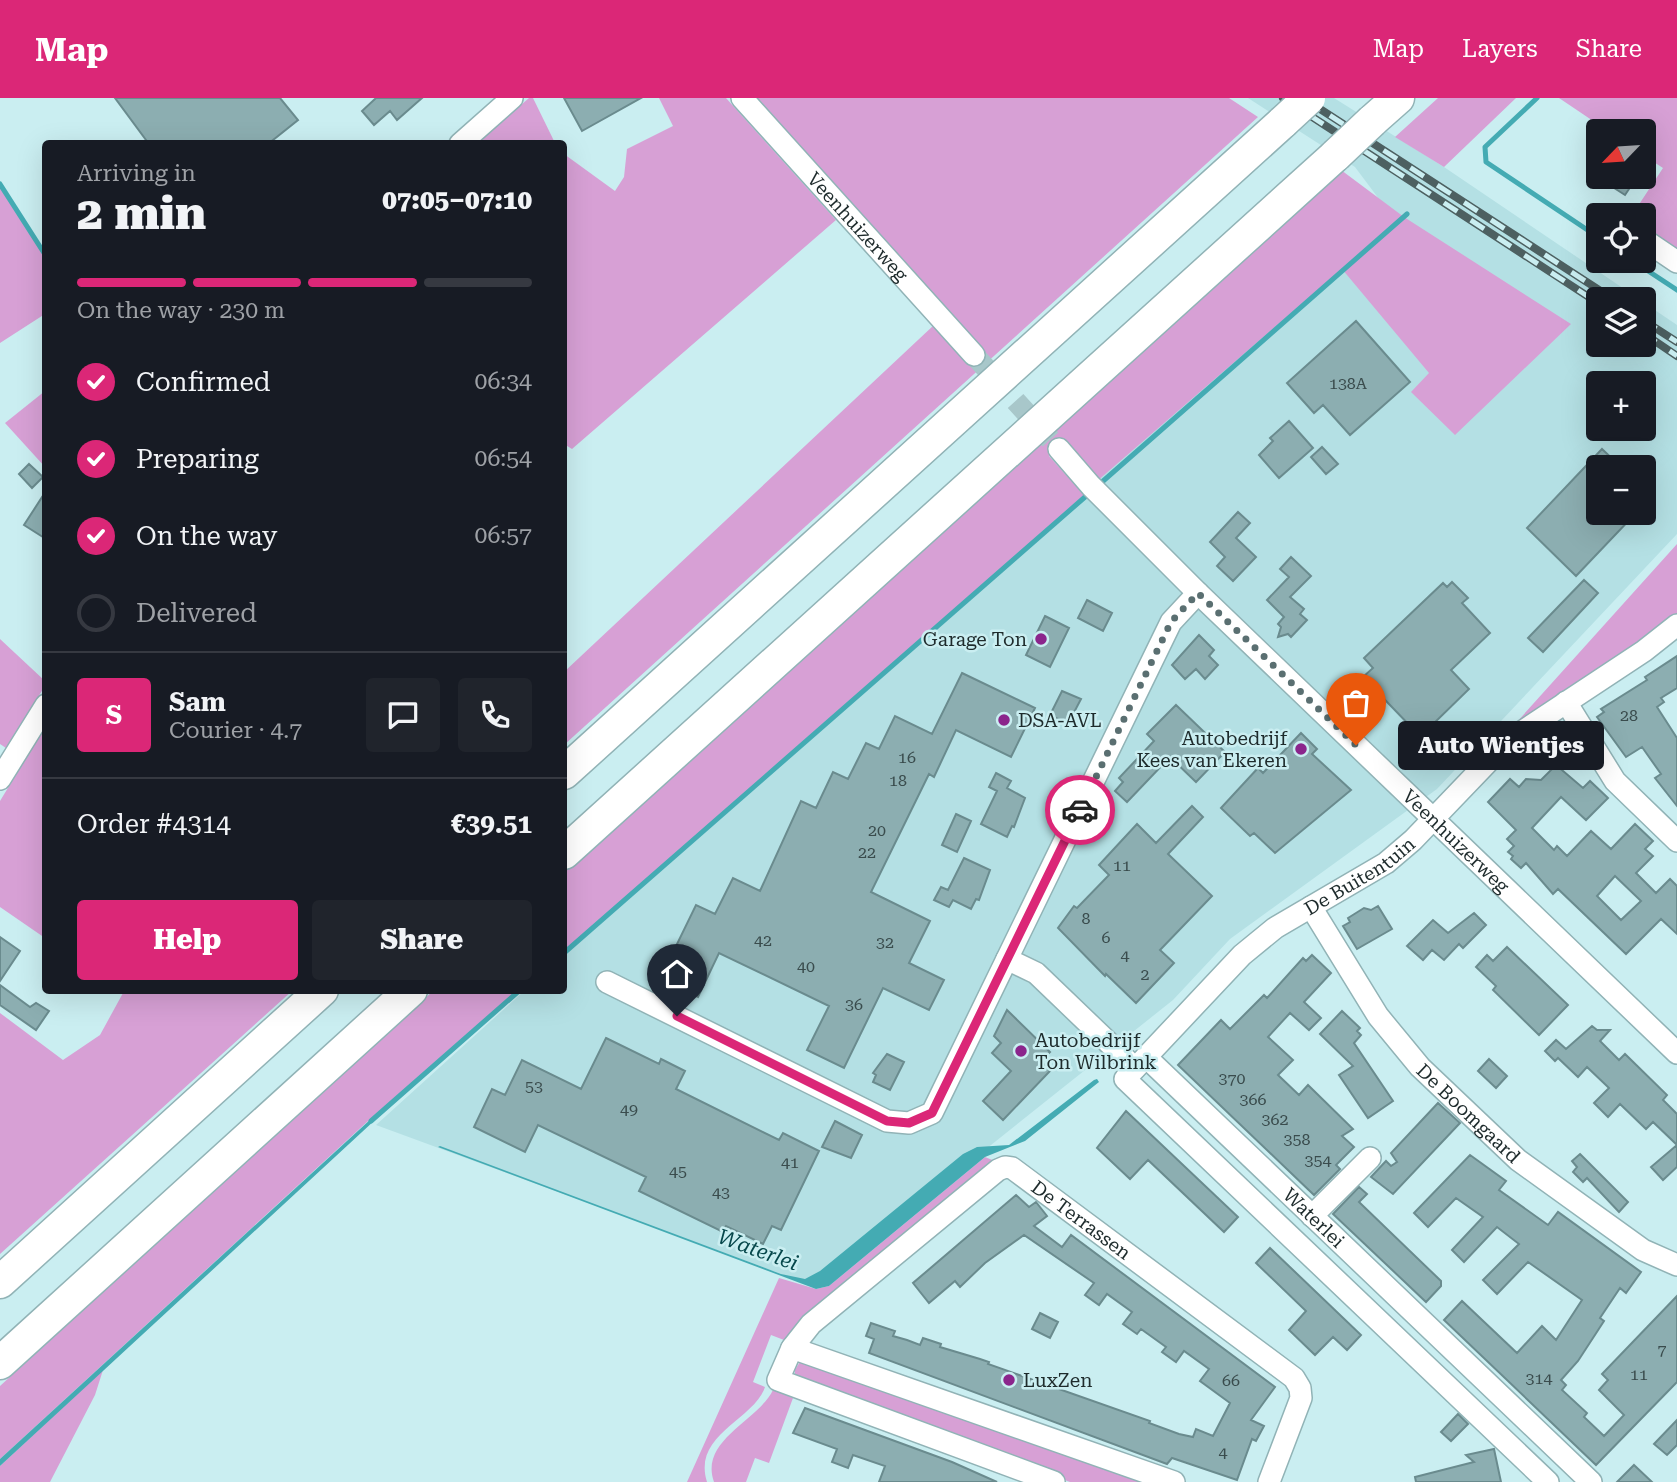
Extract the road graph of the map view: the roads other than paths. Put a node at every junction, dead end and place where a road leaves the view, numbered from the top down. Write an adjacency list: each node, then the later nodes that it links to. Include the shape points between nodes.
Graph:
1 (512, 98): 5 (street)
2 (743, 98): 8 (street, Veenhuizerweg)
3 (1309, 98): 14 (highway, bridge)
4 (1398, 98): 18 (highway, bridge)
5 (465, 140)
6 (1656, 248): 7 (street)
7 (1677, 262)
8 (974, 355)
9 (1059, 449): 10 (street, Veenhuizerweg)
10 (1198, 593): 16 (street, Veenhuizerweg); 20 (street, via 1171,622)
11 (1677, 625): 12 (street, De Buitentuin)
12 (1566, 702): 16 (street, De Buitentuin, via 1508,741); 17 (street, via 1615,781)
13 (42, 711): 15 (street)
14 (567, 770)
15 (0, 779)
16 (1433, 819): 19 (street, De Buitentuin, via 1377,870); 24 (street, Veenhuizerweg)
17 (1677, 841)
18 (567, 850)
19 (1311, 907): 25 (street, De Buitentuin, via 1242,955); 28 (street, De Boomgaard, via 1378,1016 1420,1067 1518,1160 1636,1245)
20 (1007, 959): 21 (street, via 932,1113 909,1123 887,1121); 25 (street, via 1036,973)
21 (607, 982)
22 (319, 994): 29 (highway)
23 (407, 994): 31 (highway)
24 (1677, 1053)
25 (1140, 1062): 27 (street, Waterlei); 36 (street, Waterlei, via 1125,1079)
26 (1370, 1158): 27 (street)
27 (1312, 1216): 32 (street, Waterlei)
28 (1677, 1265)
29 (0, 1282)
30 (792, 1348): 33 (street, De Terrassen, via 778,1380); 34 (street); 35 (street, De Terrassen, via 811,1324 988,1178 1005,1167 1012,1168 1294,1378 1301,1398)
31 (0, 1363)
32 (1580, 1478)
33 (1054, 1482)
34 (1174, 1482)
35 (1269, 1482)
36 (1548, 1482)

